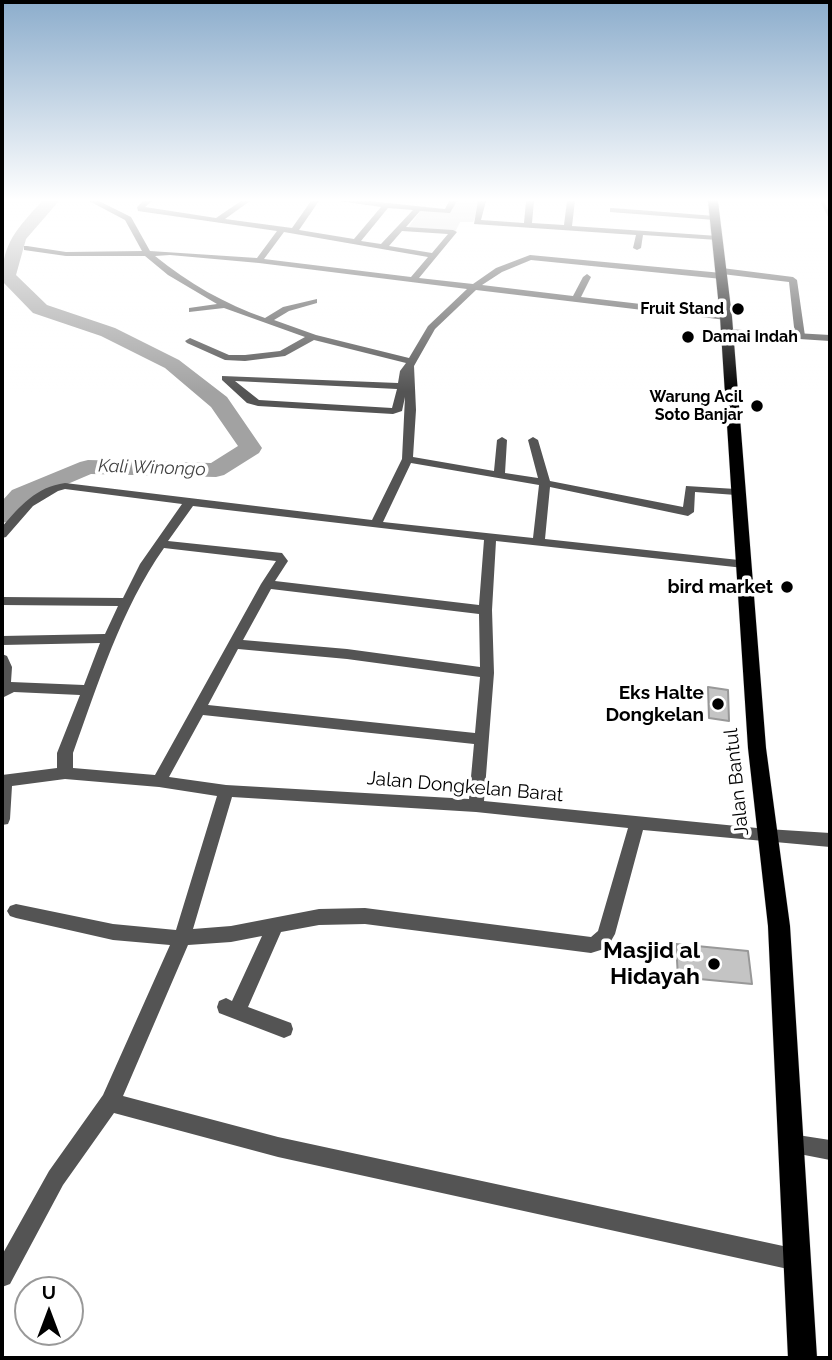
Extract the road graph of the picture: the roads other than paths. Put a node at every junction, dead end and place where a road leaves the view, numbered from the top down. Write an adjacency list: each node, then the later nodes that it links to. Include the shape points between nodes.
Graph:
1 (162, 264): 13 (street)
2 (287, 264): 9 (street)
3 (425, 264): 9 (street)
4 (512, 264): 10 (street)
5 (614, 264): 7 (street)
6 (721, 264): 7 (main road, Jalan Bantul)
7 (722, 274): 16 (main road, Jalan Bantul); 17 (street, via 793,280)
8 (587, 278): 11 (street)
9 (413, 280): 10 (street)
10 (474, 287): 11 (street); 21 (street, via 437,322)
11 (576, 299): 16 (street)
12 (314, 301): 15 (street)
13 (226, 305): 14 (street); 15 (street)
14 (192, 310)
15 (266, 321): 18 (street)
16 (726, 324): 17 (street); 28 (main road, Jalan Bantul)
17 (800, 336): 19 (street)
18 (313, 337): 20 (street, via 282,354 245,358 228,358); 21 (street)
19 (830, 338)
20 (190, 341)
21 (410, 366): 22 (street); 25 (street)
22 (400, 386): 22 (street, via 229,377 225,377 256,403 363,410 398,410)
23 (502, 440): 26 (street)
24 (533, 440): 27 (street)
25 (407, 459): 26 (street); 30 (street)
26 (499, 475): 27 (street)
27 (545, 483): 28 (street, via 688,512 690,488); 33 (street)
28 (736, 492): 35 (main road, Jalan Bantul)
29 (190, 502): 30 (street); 31 (street, via 58,486 40,495); 34 (street)
30 (376, 524): 32 (street)
31 (2, 534)
32 (490, 536): 33 (street); 39 (street)
33 (539, 542): 35 (street)
34 (160, 544): 36 (street, via 280,556 282,563); 38 (street)
35 (744, 564): 56 (main road, Jalan Bantul)
36 (267, 584): 39 (street); 42 (street)
37 (2, 601): 38 (street)
38 (127, 602): 40 (street)
39 (485, 610): 44 (street)
40 (109, 638): 41 (street); 45 (street)
41 (2, 640)
42 (235, 644): 44 (street); 47 (street)
43 (2, 659): 46 (street)
44 (487, 673): 48 (street)
45 (89, 690): 46 (street, via 11,687); 49 (street, via 65,753)
46 (2, 692)
47 (200, 709): 48 (street); 51 (street)
48 (483, 739): 53 (street)
49 (65, 774): 50 (street, Jalan Dongkelan Barat); 51 (street, Jalan Dongkelan Barat)
50 (3, 780): 54 (street)
51 (159, 781): 52 (street, Jalan Dongkelan Barat)
52 (226, 791): 53 (street, Jalan Dongkelan Barat); 60 (street)
53 (476, 806): 55 (street, Jalan Dongkelan Barat)
54 (2, 819)
55 (637, 823): 56 (street, Jalan Dongkelan Barat); 59 (street, via 601,942 584,945 365,916 319,917)
56 (767, 836): 57 (street, Jalan Dongkelan Barat); 63 (main road, Jalan Bantul, via 779,926)
57 (830, 840)
58 (16, 911): 60 (street, via 113,932)
59 (275, 926): 60 (street); 61 (street, via 232,1009)
60 (182, 938): 62 (street)
61 (284, 1029)
62 (110, 1102): 65 (street, via 278,1147); 66 (street, via 57,1178)
63 (791, 1144): 64 (street); 65 (main road, Jalan Bantul)
64 (830, 1150)
65 (797, 1260): 67 (main road, Jalan Bantul)
66 (2, 1276)
67 (803, 1358)

